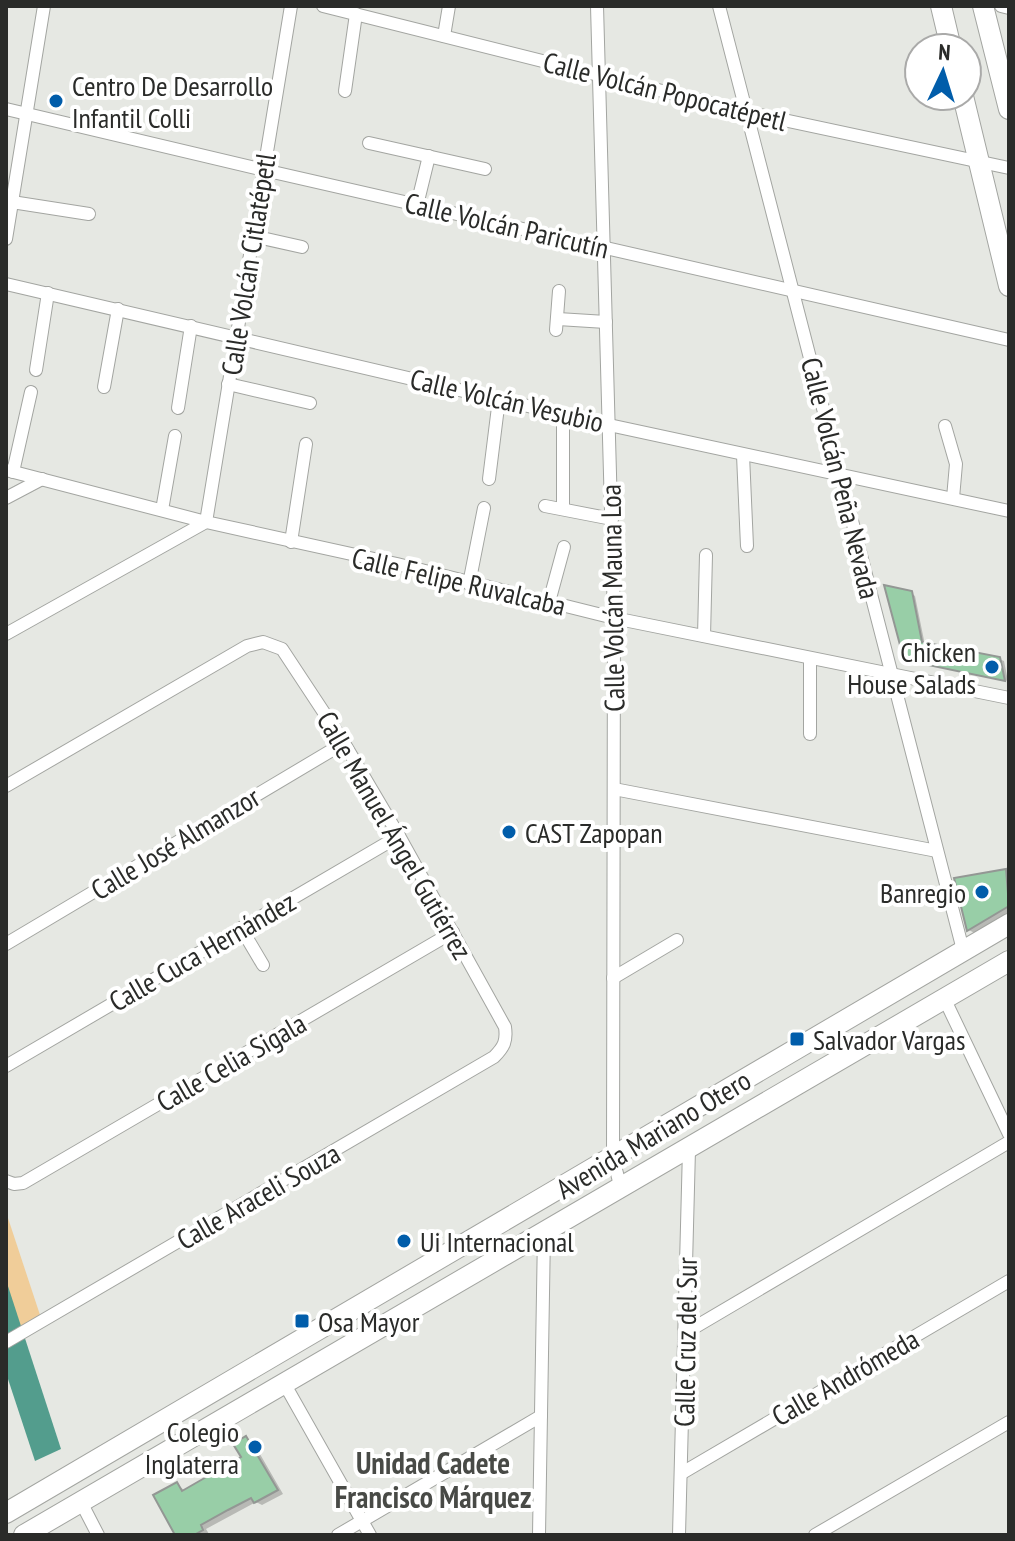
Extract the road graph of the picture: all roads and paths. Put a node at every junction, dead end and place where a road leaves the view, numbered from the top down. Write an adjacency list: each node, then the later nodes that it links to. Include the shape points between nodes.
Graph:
1 (44, 6): 20 (street)
2 (291, 6): 26 (street, Calle Volcán Citlatépetl)
3 (323, 6): 11 (street, Calle Volcán Popocatépetl)
4 (449, 6): 13 (street)
5 (597, 6): 14 (street, Calle Volcán Mauna Loa)
6 (719, 6): 18 (street, Calle Volcán Peña Nevada)
7 (941, 6): 12 (main road)
8 (983, 6): 17 (main road)
9 (1001, 6): 10 (street)
10 (1009, 8)
11 (356, 14): 13 (street, Calle Volcán Popocatépetl); 15 (street)
12 (947, 32)
13 (444, 36): 14 (street, Calle Volcán Popocatépetl)
14 (599, 75): 18 (street, Calle Volcán Popocatépetl); 33 (street, Calle Volcán Mauna Loa)
15 (345, 91)
16 (6, 109): 20 (street, Calle Volcán Paricutín)
17 (1009, 109)
18 (746, 112): 23 (street, Calle Volcán Popocatépetl); 36 (street, Calle Volcán Peña Nevada)
19 (967, 112): 23 (main road)
20 (28, 114): 26 (street, Calle Volcán Paricutín); 27 (street)
21 (369, 143): 22 (street)
22 (429, 156): 25 (street); 28 (street)
23 (980, 162): 24 (street, Calle Volcán Popocatépetl); 35 (main road)
24 (1009, 168)
25 (485, 169)
26 (264, 170): 28 (street, Calle Volcán Paricutín); 30 (street, Calle Volcán Citlatépetl)
27 (12, 202): 29 (street); 31 (street)
28 (417, 205): 33 (street, Calle Volcán Paricutín)
29 (89, 214)
30 (253, 236): 32 (street); 42 (street, Calle Volcán Citlatépetl)
31 (6, 239)
32 (302, 247)
33 (604, 247): 36 (street, Calle Volcán Paricutín); 40 (street, Calle Volcán Mauna Loa)
34 (6, 284): 38 (street, Calle Volcán Vesubio)
35 (1009, 286)
36 (792, 289): 43 (street, Calle Volcán Paricutín); 58 (street, Calle Volcán Peña Nevada)
37 (559, 291): 40 (street, via 557,324)
38 (48, 293): 39 (street, Calle Volcán Vesubio); 44 (street)
39 (118, 309): 41 (street, Calle Volcán Vesubio); 46 (street)
40 (606, 322): 52 (street, Calle Volcán Mauna Loa)
41 (191, 326): 42 (street, Calle Volcán Vesubio); 50 (street)
42 (236, 337): 45 (street, Calle Volcán Citlatépetl); 48 (street, Calle Volcán Vesubio)
43 (1009, 340)
44 (36, 370)
45 (228, 384): 49 (street); 69 (street, Calle Volcán Citlatépetl)
46 (104, 387)
47 (31, 392): 57 (street)
48 (499, 399): 51 (street, Calle Volcán Vesubio); 60 (street)
49 (310, 403)
50 (178, 408)
51 (563, 414): 52 (street, Calle Volcán Vesubio); 65 (street)
52 (609, 425): 56 (street, Calle Volcán Vesubio); 68 (street, Calle Volcán Mauna Loa)
53 (945, 426): 62 (street, via 956,464)
54 (175, 436): 66 (street)
55 (306, 444): 70 (street)
56 (743, 455): 58 (street, Calle Volcán Vesubio); 71 (street)
57 (10, 471): 59 (street, Calle Felipe Ruvalcaba)
58 (840, 476): 62 (street, Calle Volcán Vesubio); 80 (street, Calle Volcán Peña Nevada)
59 (42, 479): 61 (street); 66 (street, Calle Felipe Ruvalcaba)
60 (489, 479)
61 (6, 498)
62 (953, 498): 67 (street, Calle Volcán Vesubio)
63 (545, 506): 65 (street)
64 (484, 508): 74 (street)
65 (563, 509): 68 (street)
66 (162, 510): 69 (street, Calle Felipe Ruvalcaba)
67 (1009, 511)
68 (612, 519): 76 (street, Calle Volcán Mauna Loa)
69 (206, 522): 70 (street, Calle Felipe Ruvalcaba); 77 (street)
70 (291, 542): 74 (street, Calle Felipe Ruvalcaba)
71 (747, 546)
72 (564, 547): 75 (street)
73 (706, 555): 78 (street)
74 (469, 584): 75 (street, Calle Felipe Ruvalcaba)
75 (549, 602): 76 (street, Calle Felipe Ruvalcaba)
76 (614, 618): 78 (street, Calle Felipe Ruvalcaba); 85 (street, Calle Volcán Mauna Loa)
77 (6, 634)
78 (704, 636): 79 (street, Calle Felipe Ruvalcaba)
79 (810, 659): 80 (street, Calle Felipe Ruvalcaba); 82 (street)
80 (892, 675): 81 (street, Calle Felipe Ruvalcaba); 87 (street, Calle Volcán Peña Nevada)
81 (1009, 698)
82 (810, 734)
83 (344, 743): 84 (street, Calle Manuel Ángel Gutiérrez, via 282,649 263,642 247,646); 86 (street, Calle Manuel Ángel Gutiérrez); 92 (street, Calle José Almanzor)
84 (6, 786)
85 (614, 789): 87 (street); 96 (street, Calle Volcán Mauna Loa)
86 (399, 836): 89 (street, Calle Cuca Hernández); 90 (street, Calle Manuel Ángel Gutiérrez)
87 (937, 851): 93 (street, Calle Volcán Peña Nevada)
88 (1009, 924): 93 (main road, Avenida Mariano Otero)
89 (241, 928): 95 (street); 99 (street, Calle Cuca Hernández)
90 (453, 932): 98 (street, Calle Manuel Ángel Gutiérrez, via 505,1027); 104 (street, Calle Celia Sigala, via 23,1183)
91 (677, 940): 96 (street)
92 (6, 944)
93 (963, 950): 103 (main road, Avenida Mariano Otero)
94 (1009, 961): 97 (main road, Avenida Mariano Otero)
95 (263, 965)
96 (613, 978): 103 (street, Calle Volcán Mauna Loa)
97 (945, 1000): 100 (street); 102 (main road, Avenida Mariano Otero)
98 (505, 1043): 109 (street, Calle Araceli Souza, via 494,1057)
99 (6, 1066)
100 (1009, 1134)
101 (1009, 1142): 108 (street)
102 (689, 1149): 105 (main road, Avenida Mariano Otero); 108 (street, Calle Cruz del Sur)
103 (613, 1158): 105 (street, Calle Volcán Mauna Loa); 115 (main road, Avenida Mariano Otero)
104 (6, 1181)
105 (621, 1189): 106 (main road, Avenida Mariano Otero)
106 (544, 1233): 110 (main road, Avenida Mariano Otero); 111 (street)
107 (1009, 1281): 113 (street, Calle Andrómeda)
108 (685, 1333): 113 (street, Calle Cruz del Sur)
109 (6, 1342)
110 (284, 1383): 114 (main road, Avenida Mariano Otero); 116 (street)
111 (541, 1416): 116 (street); 121 (street)
112 (1009, 1422): 123 (street)
113 (682, 1473): 122 (street, Calle Cruz del Sur)
114 (81, 1502): 117 (main road, Avenida Mariano Otero); 118 (street)
115 (6, 1513)
116 (362, 1521): 119 (street); 120 (street)
117 (24, 1535)
118 (98, 1535)
119 (338, 1535)
120 (370, 1535)
121 (539, 1535)
122 (679, 1535)
123 (815, 1535)

